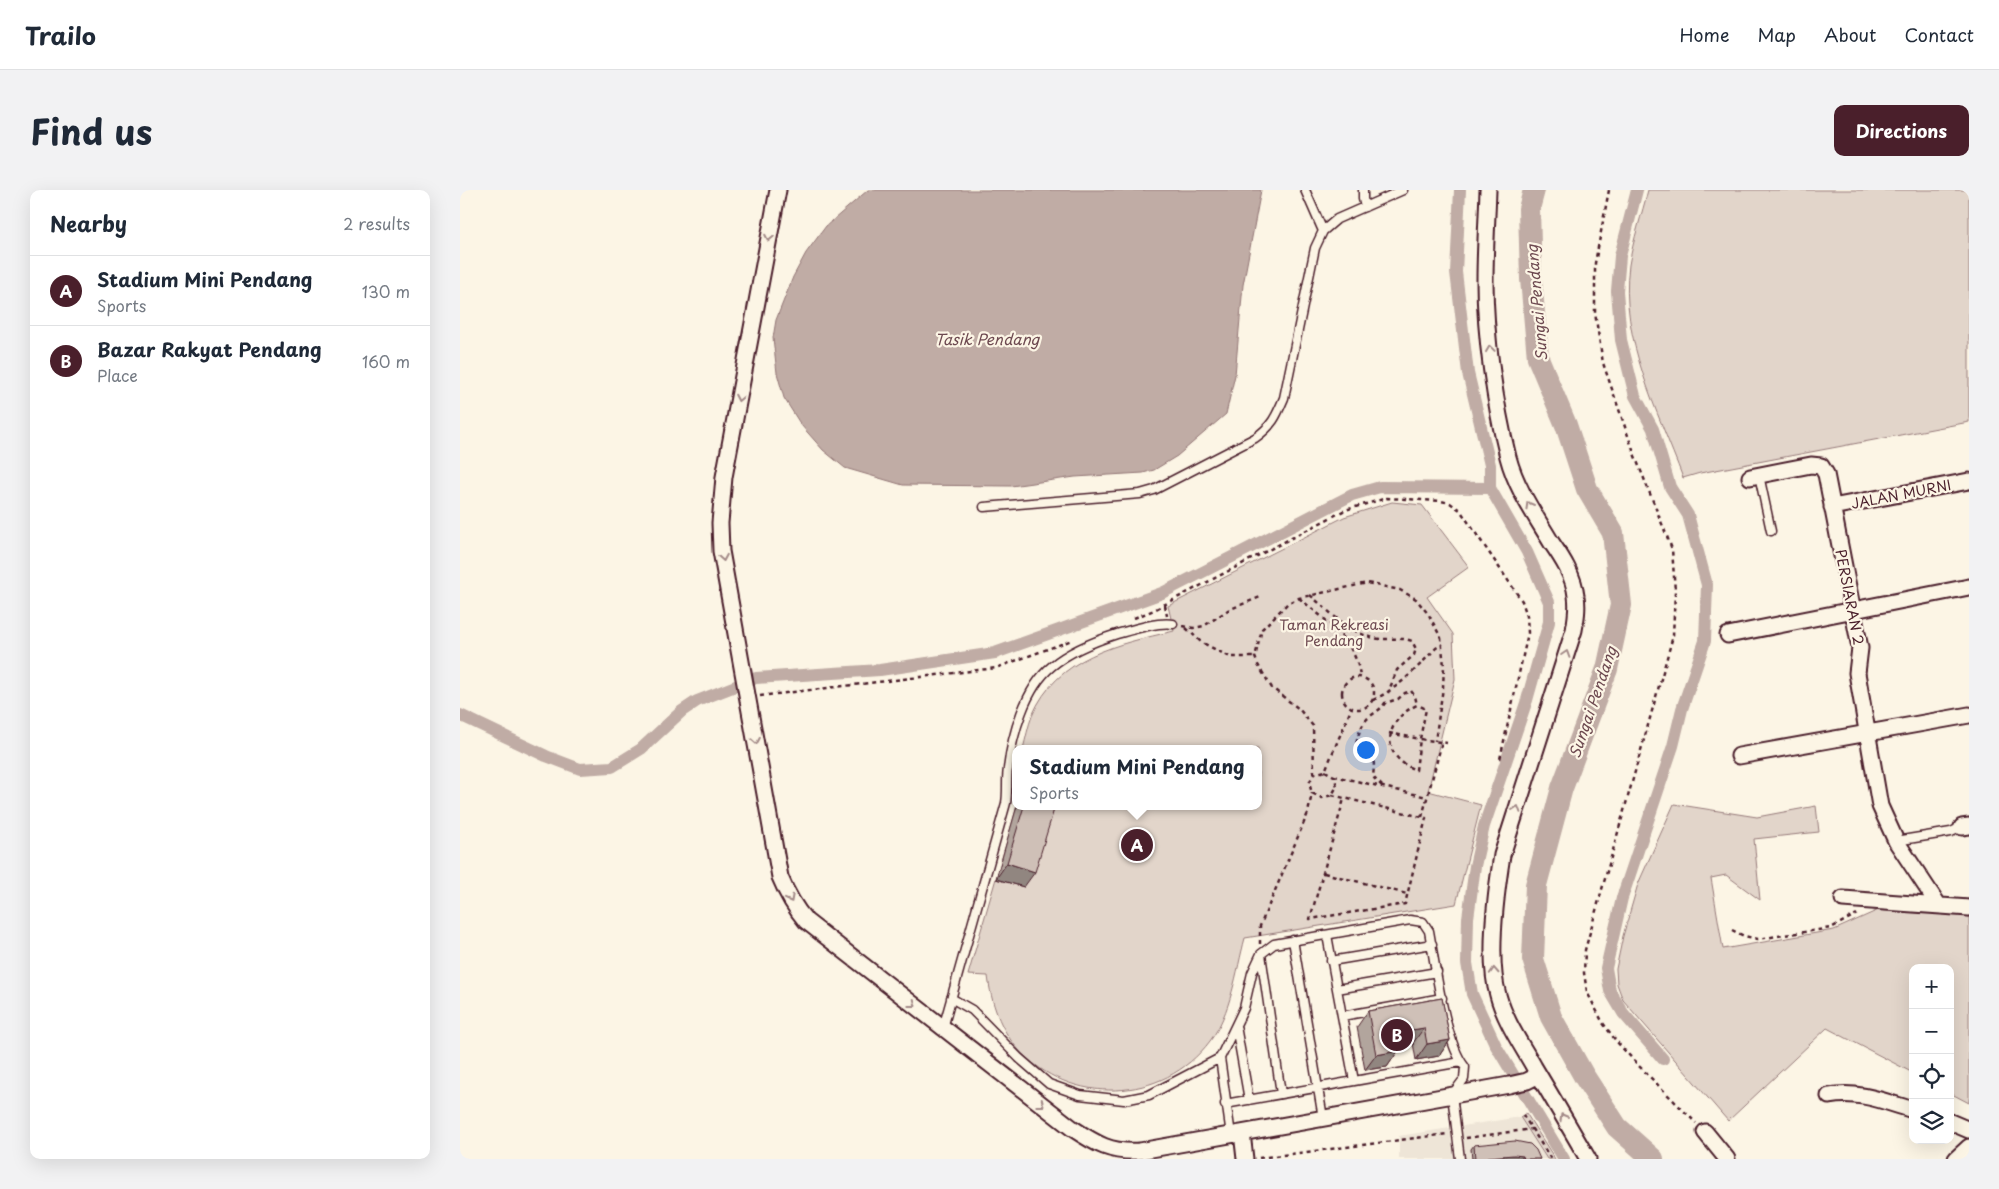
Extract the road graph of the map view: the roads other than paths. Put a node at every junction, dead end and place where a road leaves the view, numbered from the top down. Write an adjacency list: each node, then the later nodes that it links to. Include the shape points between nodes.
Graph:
1 (778, 190): 38 (street, one-way to 38, via 721,501 721,551 780,877 788,897 806,921)
2 (1304, 190): 7 (lane)
3 (1363, 190): 6 (lane)
4 (1404, 190): 6 (lane)
5 (1488, 190): 41 (street, one-way to 5, via 1495,982 1496,893 1502,855 1577,613 1572,577 1528,504 1508,458 1487,326)
6 (1365, 207): 7 (lane, via 1337,219)
7 (1324, 231): 10 (lane, via 1315,248 1284,398 1276,419 1267,430 1154,490 1140,494)
8 (1754, 476): 11 (street, PERSIARAN 2, via 1811,464 1821,466 1826,474); 12 (lane)
9 (1969, 481): 11 (street, JALAN MURNI)
10 (984, 507)
11 (1832, 507): 14 (street, PERSIARAN 2)
12 (1771, 531)
13 (1969, 587): 14 (street)
14 (1853, 610): 16 (street); 18 (street, PERSIARAN 2, via 1861,652 1857,673)
15 (1173, 624): 19 (lane, via 1103,638 1051,666 1030,692)
16 (1728, 635)
17 (1969, 714): 18 (street)
18 (1867, 733): 21 (street); 23 (street, PERSIARAN 2, via 1880,806)
19 (1013, 745)
20 (1012, 749): 34 (lane, via 1006,803)
21 (1740, 756)
22 (1966, 826): 23 (lane, via 1951,832)
23 (1896, 841): 25 (street, PERSIARAN 2)
24 (1843, 898): 25 (street)
25 (1939, 906): 26 (street)
26 (1969, 908)
27 (1327, 935): 28 (lane); 29 (lane, via 1410,920 1422,922 1429,931); 31 (lane)
28 (1293, 940): 30 (lane, via 1274,944); 43 (lane)
29 (1432, 944): 31 (lane); 32 (lane)
30 (1261, 954): 37 (lane); 44 (lane)
31 (1331, 961): 33 (lane)
32 (1437, 972): 33 (lane); 35 (lane)
33 (1337, 989): 36 (lane)
34 (951, 998): 38 (lane); 39 (lane, via 972,1010 1049,1084 1080,1095 1124,1100 1149,1095)
35 (1442, 998): 36 (lane); 40 (lane, via 1453,1044)
36 (1342, 1016): 42 (lane)
37 (1236, 1026): 39 (lane); 47 (lane)
38 (943, 1028): 54 (street, one-way to 54, via 1072,1128 1101,1146 1126,1152 1140,1151)
39 (1220, 1058): 48 (lane)
40 (1461, 1062): 42 (lane); 45 (lane, via 1465,1067 1464,1079)
41 (1533, 1078): 45 (street); 58 (street, one-way to 41)
42 (1354, 1081): 43 (lane)
43 (1319, 1088): 44 (lane); 50 (lane)
44 (1281, 1094): 47 (lane)
45 (1452, 1095): 50 (street); 57 (lane)
46 (1830, 1096): 49 (street, via 1862,1096)
47 (1249, 1100): 48 (lane)
48 (1225, 1104): 54 (lane)
49 (1909, 1109)
50 (1324, 1118): 54 (street)
51 (1954, 1124): 52 (street)
52 (1969, 1130)
53 (1705, 1132): 59 (street)
54 (1236, 1134): 56 (street)
55 (1969, 1147): 60 (street)
56 (1245, 1159)
57 (1460, 1159)
58 (1588, 1159)
59 (1727, 1159)
60 (1956, 1159)

